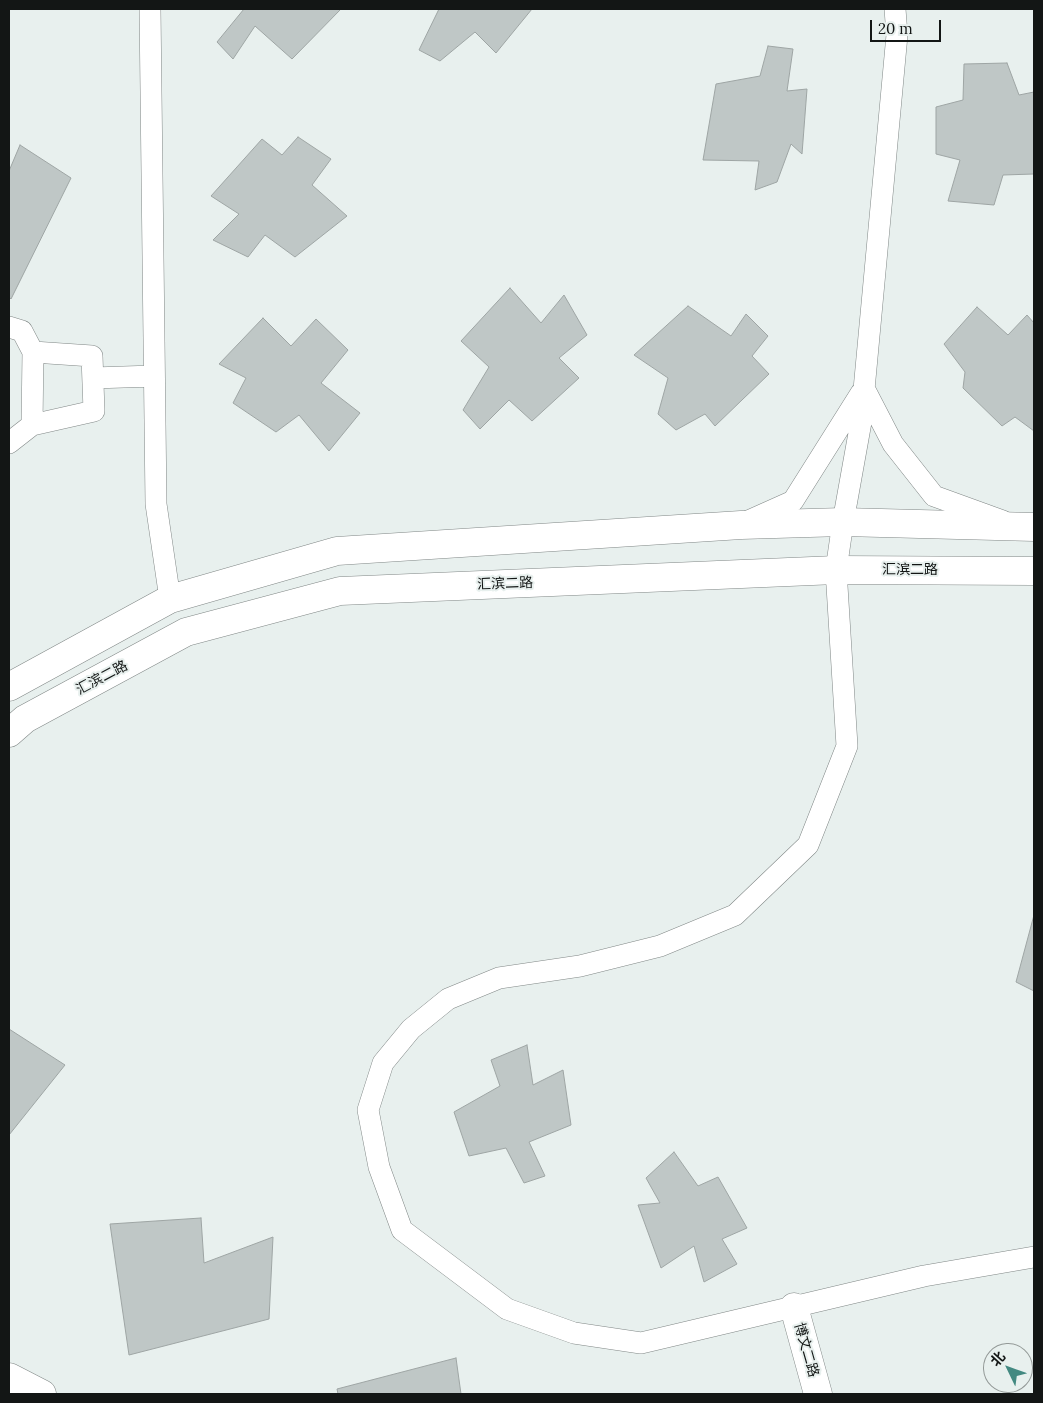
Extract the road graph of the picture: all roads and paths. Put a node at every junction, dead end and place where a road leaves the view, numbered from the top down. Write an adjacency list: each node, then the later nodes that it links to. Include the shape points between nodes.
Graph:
1 (150, 9): 5 (street)
2 (895, 9): 7 (street, via 896,35)
3 (9, 327): 4 (street, via 22,331)
4 (33, 352): 6 (street, via 92,356); 8 (street)
5 (154, 376): 6 (street); 15 (street, via 156,504)
6 (92, 378): 8 (street, via 94,411)
7 (864, 388): 10 (street, via 861,422); 11 (street, via 792,501); 12 (street, via 893,444 934,496)
8 (32, 425): 9 (street)
9 (9, 443)
10 (842, 522): 11 (main road); 12 (main road); 13 (street)
11 (741, 525): 15 (main road, via 337,551)
12 (1026, 527)
13 (836, 570): 14 (main road, 汇滨二路); 17 (main road, 汇滨二路, via 340,591 186,632 25,719); 19 (street, via 847,746 808,845 734,916 660,946 580,966 499,978 448,1000 411,1029 383,1063 368,1110 379,1167 402,1230 506,1309 574,1333 641,1343)
14 (1034, 571)
15 (170, 599): 16 (main road)
16 (9, 687)
17 (9, 733)
18 (1034, 1258): 19 (street, via 924,1276)
19 (794, 1307): 22 (main road, 博文二路)
20 (9, 1377): 21 (main road)
21 (42, 1394)
22 (818, 1394)

